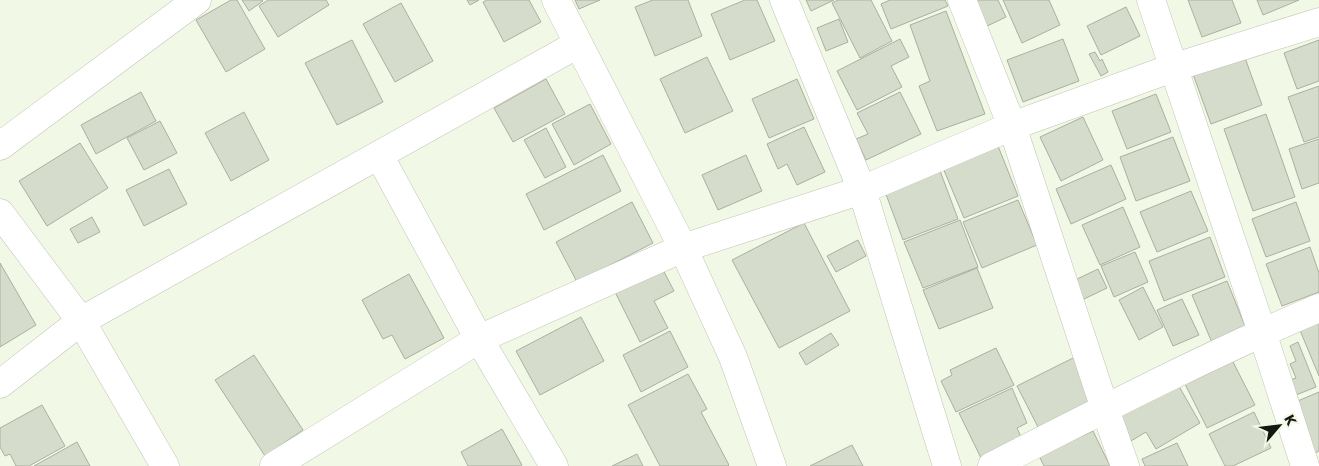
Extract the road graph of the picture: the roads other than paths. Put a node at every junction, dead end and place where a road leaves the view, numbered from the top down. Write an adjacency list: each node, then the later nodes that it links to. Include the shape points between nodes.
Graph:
1 (197, 0): 10 (street)
2 (556, 0): 7 (street)
3 (784, 0): 12 (street)
4 (962, 0): 9 (street)
5 (1151, 0): 8 (street)
6 (1319, 22): 8 (street)
7 (578, 44): 11 (street); 14 (street)
8 (1174, 67): 9 (street); 17 (street)
9 (1012, 126): 12 (street); 20 (street)
10 (0, 146)
11 (378, 155): 16 (street); 18 (street)
12 (862, 190): 14 (street); 25 (street)
13 (0, 213): 16 (street)
14 (683, 248): 18 (street); 24 (street, via 733,357)
15 (1319, 308): 17 (street)
16 (82, 321): 19 (street); 21 (street)
17 (1262, 332): 20 (street); 28 (street)
18 (480, 339): 22 (street); 23 (street)
19 (0, 384)
20 (1105, 409): 26 (street); 27 (street)
21 (165, 466)
22 (274, 466)
23 (554, 466)
24 (772, 466)
25 (947, 466)
26 (992, 466)
27 (1125, 466)
28 (1305, 466)

